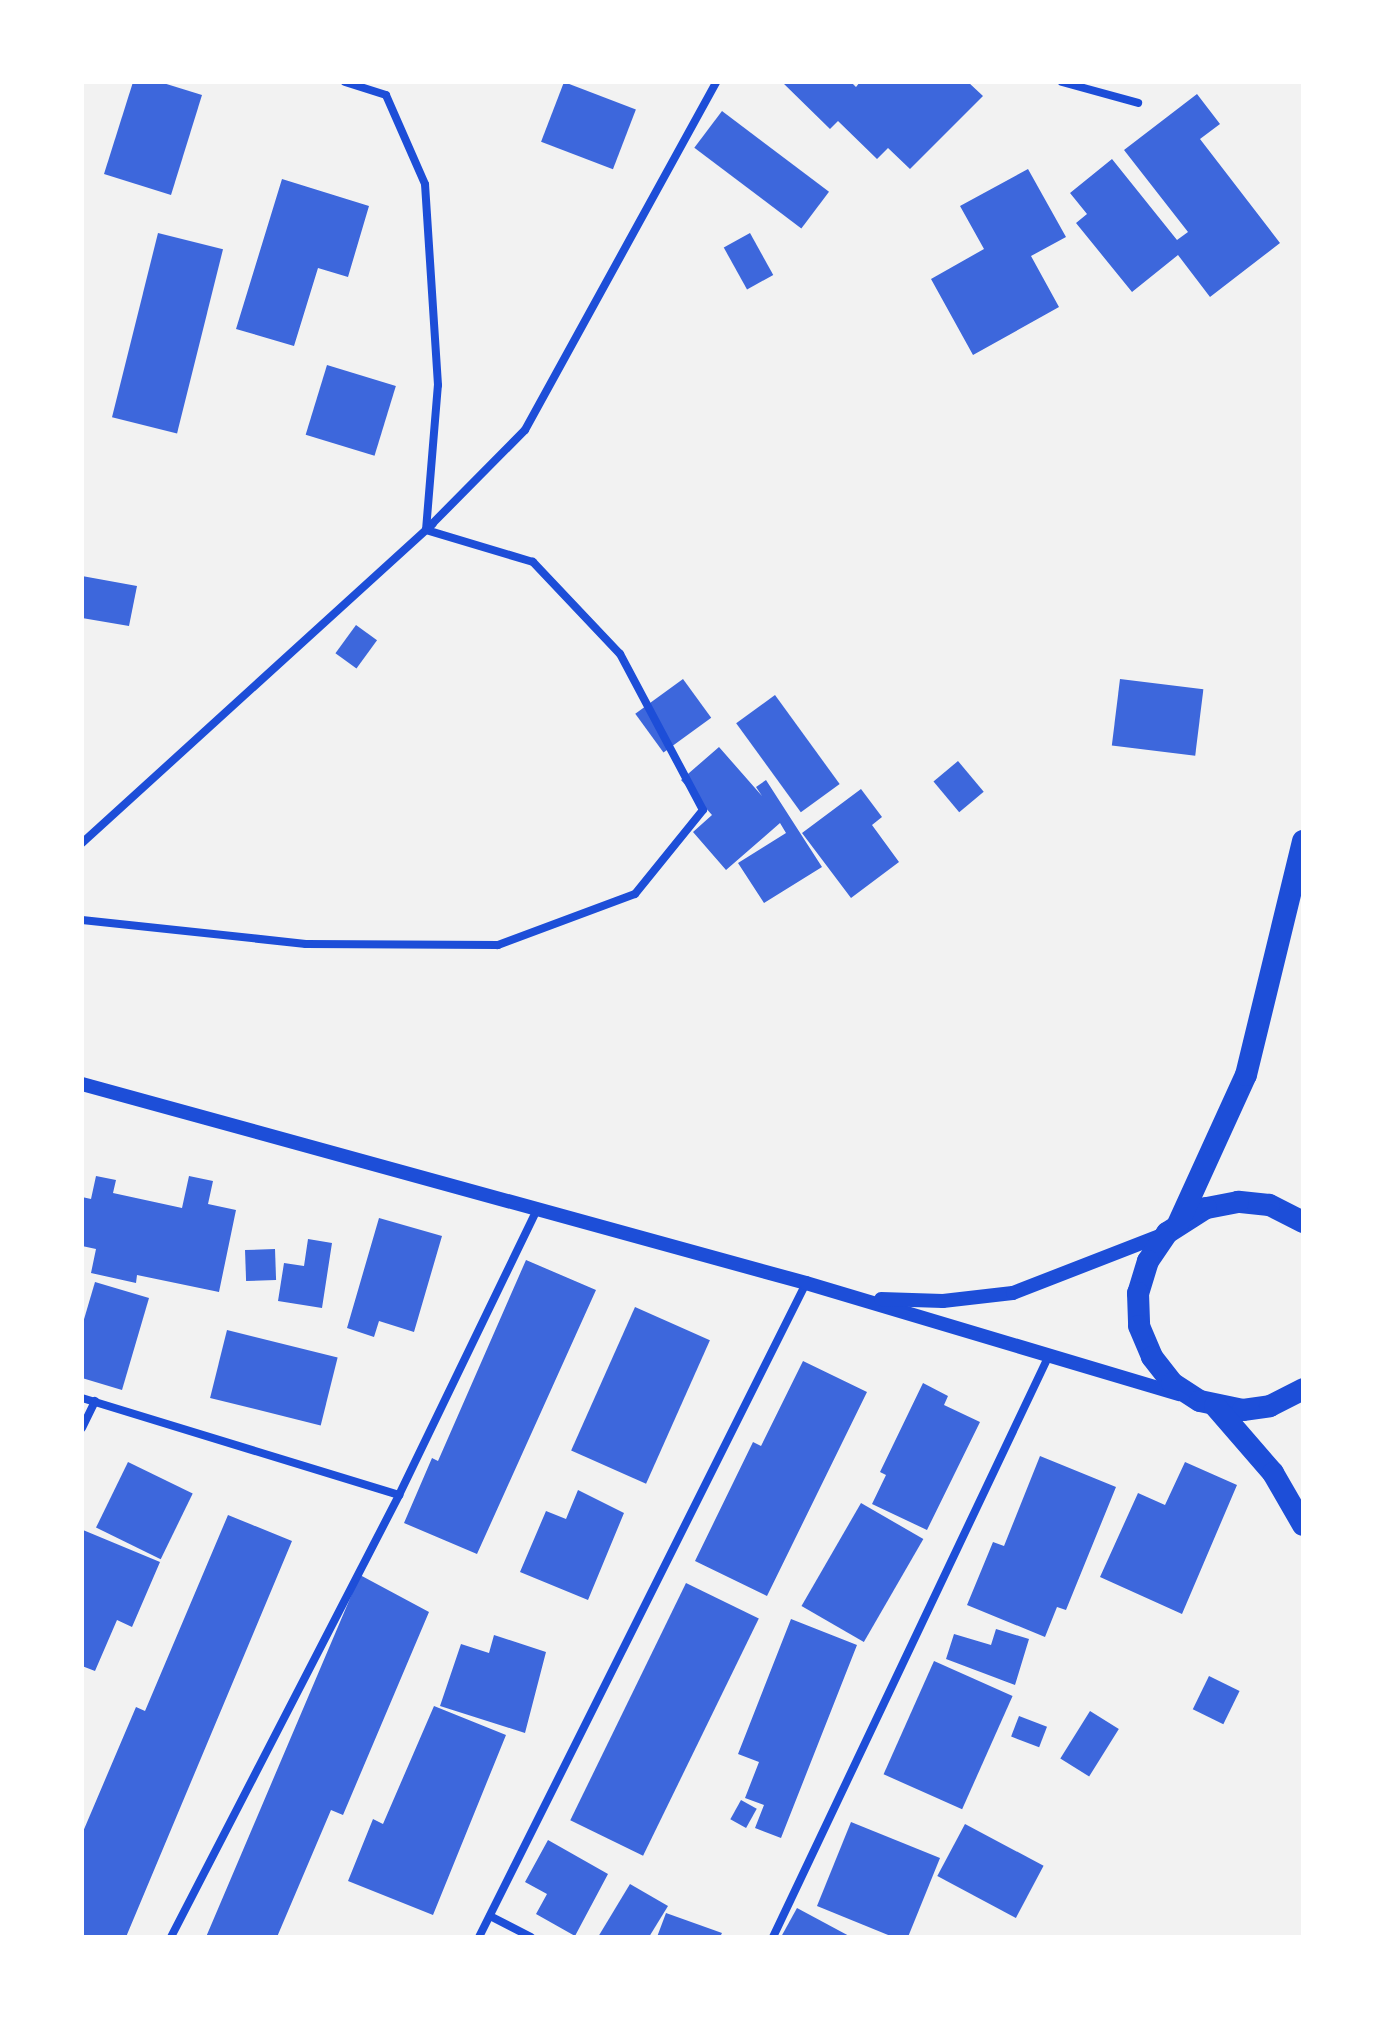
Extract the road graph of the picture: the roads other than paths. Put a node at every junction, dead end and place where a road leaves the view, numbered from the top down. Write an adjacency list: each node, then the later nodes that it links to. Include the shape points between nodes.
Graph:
1 (345, 82): 5 (street, via 386,95 425,184 438,385)
2 (716, 82): 5 (street, via 525,430)
3 (1062, 82): 4 (street)
4 (1138, 103)
5 (426, 530): 7 (street); 8 (street, via 533,562 620,654 703,810 635,894 498,945 306,944)
6 (1303, 841): 12 (highway, via 1246,1075)
7 (82, 843)
8 (82, 920)
9 (82, 1084): 10 (street)
10 (537, 1208): 13 (street); 21 (street)
11 (1303, 1222): 12 (highway, via 1269,1205 1238,1202 1206,1208)
12 (1172, 1228): 14 (street, via 1013,1293 943,1301); 19 (highway, via 1145,1271 1138,1293 1139,1326 1152,1357 1172,1383)
13 (806, 1283): 14 (street); 23 (street)
14 (856, 1298): 15 (street)
15 (1051, 1352): 19 (street); 27 (street)
16 (1303, 1389): 19 (highway, via 1270,1406)
17 (82, 1398): 18 (street)
18 (95, 1401): 20 (street); 21 (street)
19 (1208, 1403): 22 (highway, via 1273,1473)
20 (82, 1428)
21 (399, 1495): 24 (street)
22 (1303, 1525)
23 (490, 1916): 25 (street); 26 (street)
24 (171, 1937)
25 (479, 1937)
26 (531, 1937)
27 (773, 1937)

